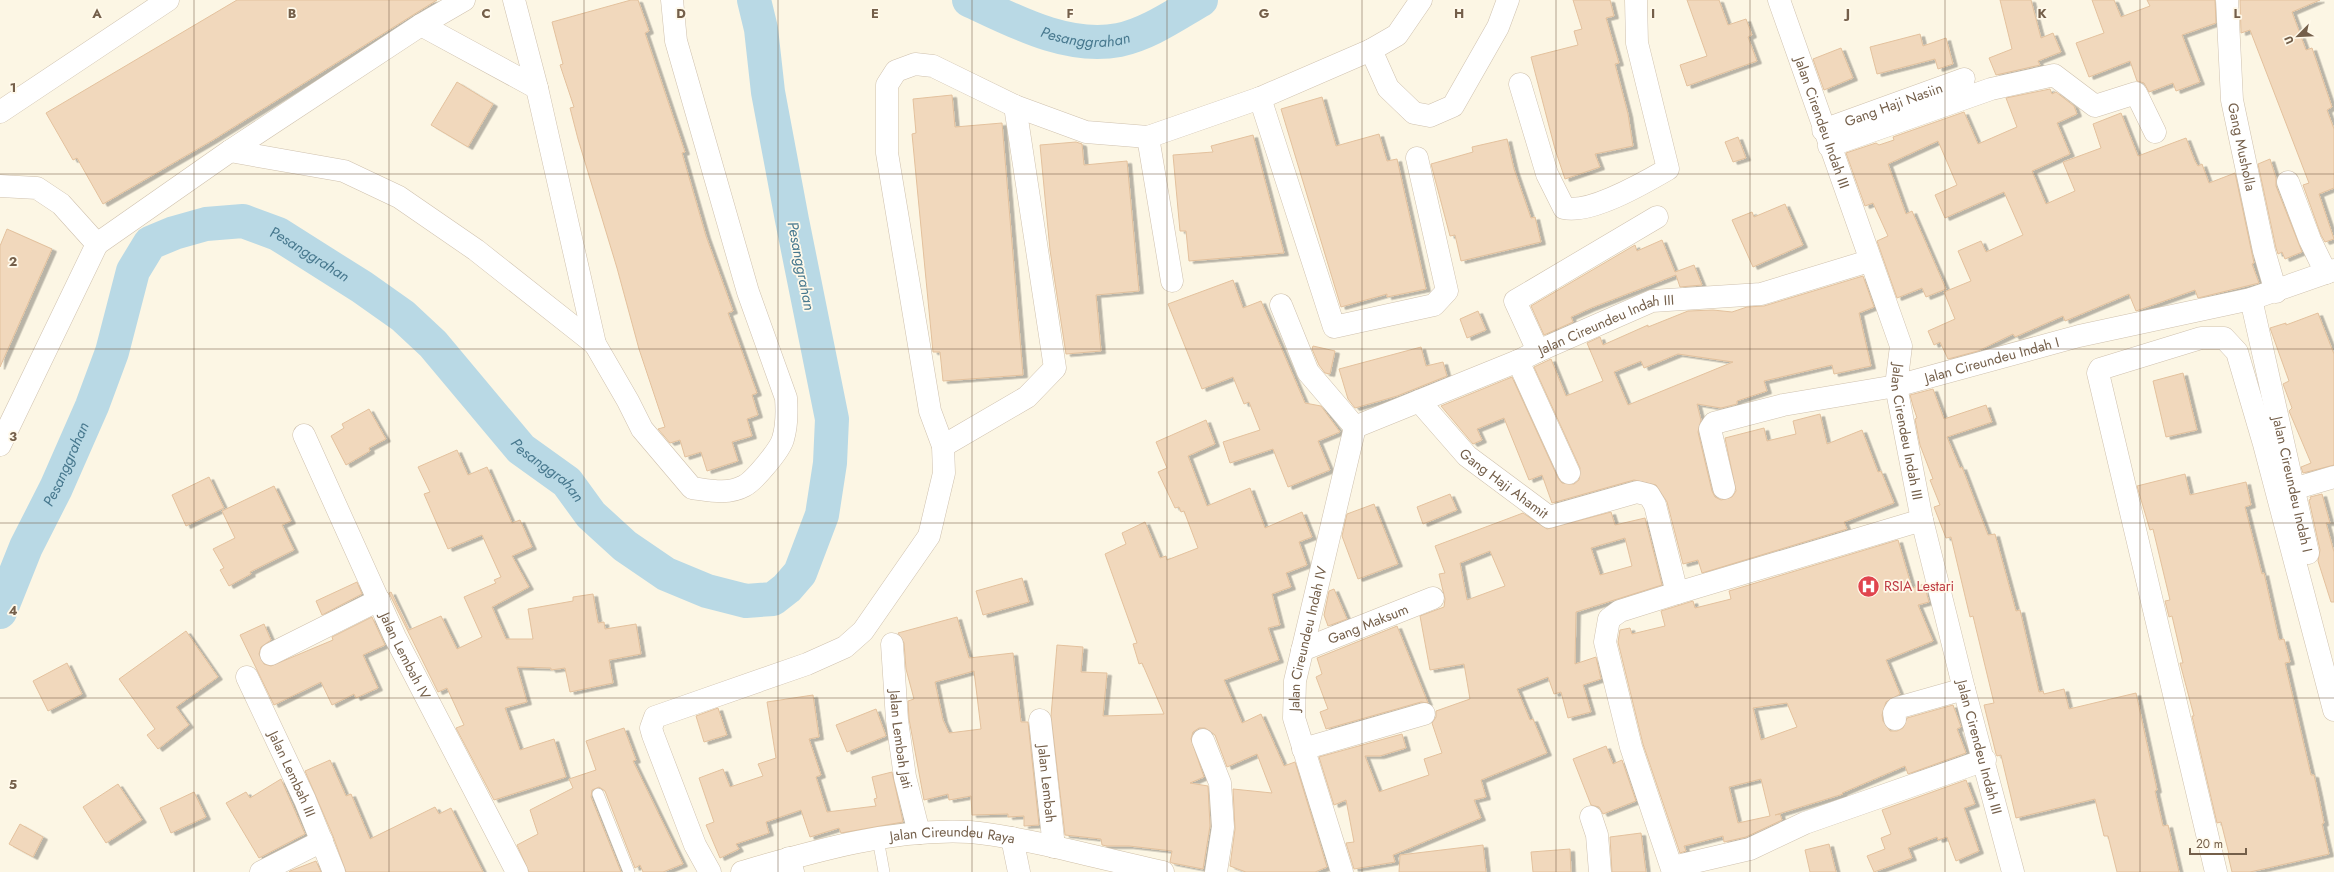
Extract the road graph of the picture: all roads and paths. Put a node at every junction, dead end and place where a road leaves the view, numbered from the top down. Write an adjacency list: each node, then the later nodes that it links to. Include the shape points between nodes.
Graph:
1 (168, 0): 17 (street)
2 (464, 0): 10 (street)
3 (514, 0): 14 (street)
4 (672, 0): 33 (street, via 676,41 748,292 786,398 787,417 783,440 764,467 744,486 720,492 692,488 642,429)
5 (1420, 0): 11 (street, via 1397,35)
6 (1508, 0): 11 (street, via 1498,27 1453,106 1430,116 1414,114 1388,88)
7 (1636, 0): 13 (street, via 1637,43 1668,169 1627,192 1574,211 1564,208 1547,174)
8 (1779, 0): 20 (street, Jalan Cirendeu Indah III)
9 (2227, 0): 30 (street, Gang Musholla, via 2232,100 2264,251)
10 (420, 25): 14 (street); 21 (street)
11 (1371, 50): 15 (street)
12 (1964, 79): 20 (street, Gang Haji Nasiin)
13 (1520, 84)
14 (537, 88): 33 (street)
15 (1260, 98): 19 (street); 22 (street, via 1334,327 1434,305 1447,291)
16 (1015, 106): 19 (street, via 1086,132); 41 (street, via 1055,368 1027,396); 41 (street, via 933,66 915,64 896,71 887,85 887,153 930,411)
17 (0, 112)
18 (2155, 132): 20 (street, via 2136,93 2095,106 2054,75 1991,89)
19 (1148, 137): 29 (street)
20 (1826, 138): 27 (street, Jalan Cirendeu Indah III)
21 (230, 151): 26 (street); 33 (street, via 344,171 399,197 476,250)
22 (1417, 158)
23 (2288, 182): 28 (street, via 2310,240)
24 (0, 186): 26 (street, via 37,188 61,204)
25 (1657, 216): 34 (street, via 1515,300)
26 (97, 244): 40 (street)
27 (1869, 261): 34 (street, Jalan Cireundeu Indah III, via 1761,294 1652,301); 36 (street, Jalan Cirendeu Indah III, via 1901,346)
28 (2330, 272): 30 (street, Jalan Cireundeu Indah I)
29 (1172, 281)
30 (2276, 292): 31 (street, Jalan Cireundeu Indah I)
31 (2251, 299): 36 (street, Jalan Cireundeu Indah I, via 2078,336); 45 (street, Jalan Cireundeu Indah I)
32 (1281, 305): 38 (street, via 1308,372)
33 (595, 344)
34 (1538, 351): 35 (street, Jalan Cireundeu Indah III)
35 (1518, 362): 37 (street, Jalan Cireundeu Indah III); 42 (street)
36 (1896, 386): 44 (street, Jalan Cireundeu Indah I, via 1783,405 1712,424 1710,429); 46 (street, Jalan Cirendeu Indah III)
37 (1419, 401): 38 (street, Jalan Cireundeu Indah III); 47 (street, Gang Haji Ahamit, via 1467,456 1550,517 1637,492 1649,495 1655,505)
38 (1355, 427): 51 (street, Jalan Cireundeu Indah IV)
39 (304, 435): 49 (street, Jalan Lembah IV)
40 (0, 445)
41 (943, 446): 76 (street, via 944,473 929,536 863,631 845,647 807,664 655,717 652,721 653,735 669,780 695,845)
42 (1568, 473)
43 (2334, 477): 45 (street)
44 (1724, 488)
45 (2293, 489): 53 (street, Jalan Cireundeu Indah I)
46 (1922, 520): 47 (street); 55 (street, Jalan Cirendeu Indah III)
47 (1677, 593): 71 (street, via 1620,612 1609,619 1606,642 1631,748)
48 (1433, 598): 51 (street, Gang Maksum)
49 (379, 600): 52 (street); 74 (street, Jalan Lembah IV, via 485,814)
50 (892, 644): 65 (street, Jalan Lembah Jati, via 897,720 905,777)
51 (1302, 650): 61 (street, Jalan Cireundeu Indah IV, via 1295,681 1294,718)
52 (271, 654)
53 (2334, 671)
54 (247, 677): 68 (street, Jalan Lembah III)
55 (1964, 689): 58 (street, via 1897,708 1894,713); 62 (street, Jalan Cirendeu Indah III)
56 (2334, 710): 85 (street, via 2264,444 2237,352 2224,338 2201,338 2100,369 2098,373)
57 (1424, 714): 61 (street)
58 (1895, 719)
59 (1040, 720): 69 (street, Jalan Lembah)
60 (1203, 740): 81 (street, via 1220,783 1223,827)
61 (1303, 749): 82 (street, Jalan Cireundeu Indah IV)
62 (1985, 760): 71 (street, via 1805,823 1750,848); 84 (street, Jalan Cirendeu Indah III)
63 (598, 794): 75 (lane)
64 (1591, 817): 83 (street, via 1597,835)
65 (919, 833): 66 (street, Jalan Cireundeu Raya, via 971,832); 67 (street, Jalan Cireundeu Raya)
66 (1012, 838): 69 (street, Jalan Cireundeu Raya); 79 (street)
67 (878, 839): 70 (street, Jalan Cireundeu Raya); 78 (lane)
68 (322, 841): 72 (street); 73 (street, Jalan Lembah III)
69 (1054, 847): 80 (street, Jalan Cireundeu Raya)
70 (791, 865): 77 (street, Jalan Cireundeu Raya)
71 (1673, 870)
72 (261, 872)
73 (334, 872)
74 (517, 872)
75 (629, 872)
76 (710, 872)
77 (742, 872)
78 (884, 872)
79 (1019, 872)
80 (1163, 872)
81 (1216, 872)
82 (1342, 872)
83 (1600, 872)
84 (2013, 872)
85 (2216, 872)

